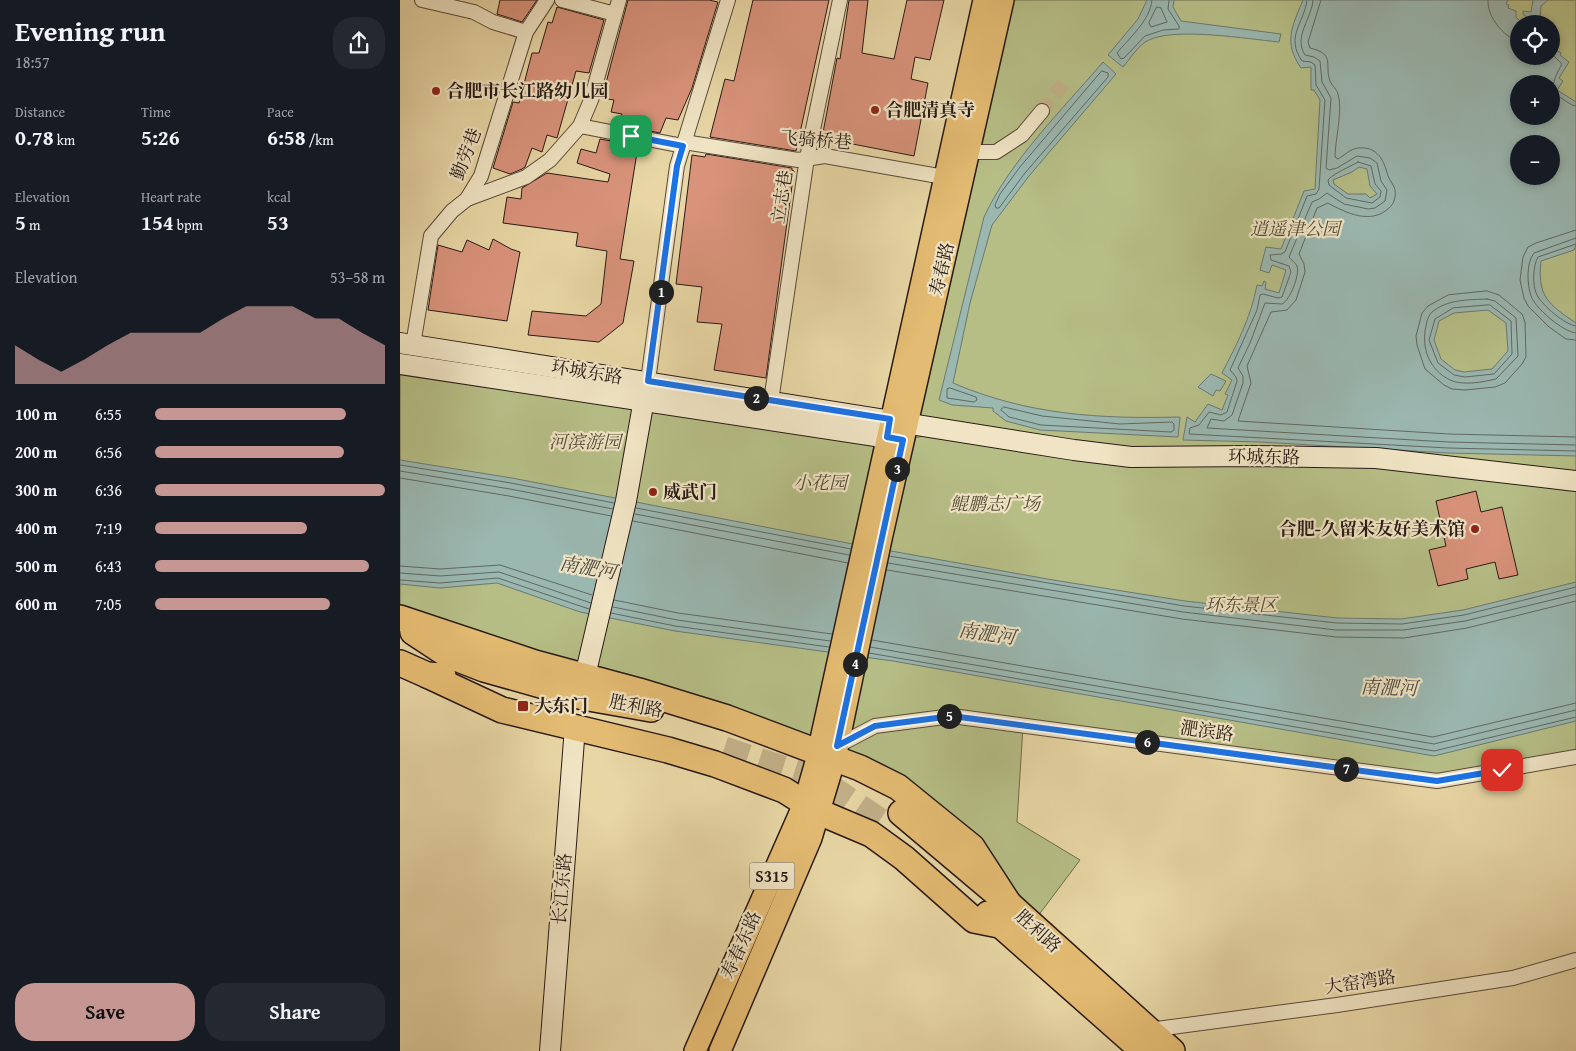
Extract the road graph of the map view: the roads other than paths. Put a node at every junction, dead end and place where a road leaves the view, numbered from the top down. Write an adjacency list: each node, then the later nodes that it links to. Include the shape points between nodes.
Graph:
1 (422, 0): 10 (street, via 474,12 493,22)
2 (547, 0): 10 (street, 勤劳巷)
3 (562, 0): 9 (street)
4 (619, 0): 9 (street)
5 (728, 0): 13 (street)
6 (840, 0): 15 (street, 立志巷)
7 (984, 0): 16 (main road, 寿春路)
8 (1003, 0): 14 (main road, 寿春路)
9 (615, 14): 12 (street, via 591,100)
10 (526, 32): 17 (street, 勤劳巷, via 481,176)
11 (1042, 111): 14 (street, via 1022,135 996,152)
12 (580, 126): 13 (street, 飞骑桥巷); 17 (street, via 550,160 526,177)
13 (684, 144): 15 (street, 飞骑桥巷, via 798,160); 20 (street, via 677,166)
14 (969, 152): 23 (main road, 寿春路)
15 (807, 158): 16 (street, 飞骑桥巷, via 825,156); 22 (street, 立志巷)
16 (944, 177): 23 (main road, 寿春路)
17 (467, 200): 18 (street, 勤劳巷, via 452,211 431,236)
18 (406, 344): 20 (street, 环城东路)
19 (400, 364): 21 (street, 环城东路)
20 (648, 381): 21 (street); 22 (street, 环城东路)
21 (644, 401): 23 (street, 环城东路); 29 (street, via 626,500)
22 (771, 401): 23 (street, 环城东路)
23 (897, 430): 24 (street, 环城东路, via 952,431 1131,457 1376,458); 30 (main road, 寿春路)
24 (1576, 481)
25 (400, 618): 29 (highway, via 535,663)
26 (400, 624): 32 (highway, 胜利路, via 448,655 484,670 583,697 666,712)
27 (400, 663): 28 (highway, 胜利路)
28 (428, 675): 31 (highway, via 502,710); 33 (highway, 胜利路, via 460,677 524,692)
29 (585, 676): 34 (highway, via 639,690)
30 (839, 698): 34 (main road, 寿春东路 / S315)
31 (575, 727): 36 (highway, via 716,764 784,790); 41 (street, 长江东路)
32 (763, 743)
33 (724, 749)
34 (830, 752): 35 (street, 淝滨路, via 875,726 952,716 1437,781); 36 (main road, 寿春东路 / S315); 38 (highway, via 898,787 972,847)
35 (1576, 757)
36 (811, 808): 38 (highway, via 871,834 904,858 974,920); 42 (main road, 寿春东路 / S315); 43 (main road, 寿春东路 / S315, via 811,838)
37 (892, 818): 38 (highway, 胜利路)
38 (1004, 914): 40 (highway, 胜利路)
39 (1576, 960): 40 (street, 大窑湾路, via 1513,978 1337,1005)
40 (1146, 1040): 44 (highway, 胜利路)
41 (550, 1051)
42 (695, 1051)
43 (720, 1051)
44 (1172, 1051)

